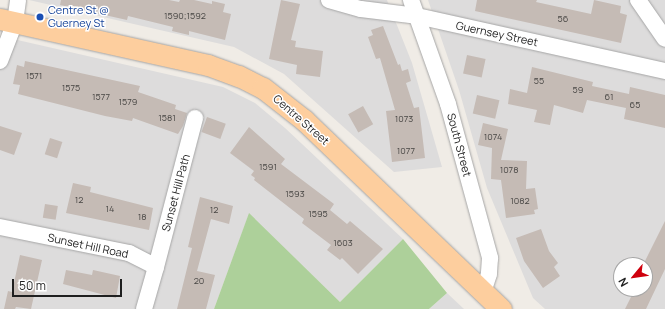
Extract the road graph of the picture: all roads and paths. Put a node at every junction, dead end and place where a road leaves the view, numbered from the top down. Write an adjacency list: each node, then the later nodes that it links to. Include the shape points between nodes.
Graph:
1 (18, 0): 6 (street)
2 (329, 0): 5 (street, Guernsey Street, via 361,8)
3 (411, 0): 5 (street, South Street)
4 (638, 0): 7 (street)
5 (417, 16): 9 (street, Guernsey Street); 13 (street, South Street, via 448,104 490,258 489,274)
6 (7, 20): 8 (street); 13 (main road, Centre Street, via 215,67 263,88 304,120)
7 (665, 39)
8 (0, 60)
9 (665, 71)
10 (195, 118): 12 (street, Sunset Hill Path)
11 (0, 227): 12 (street, Sunset Hill Road, via 129,253)
12 (156, 267): 14 (street)
13 (483, 292): 15 (main road, Centre Street)
14 (144, 309)
15 (501, 309)

